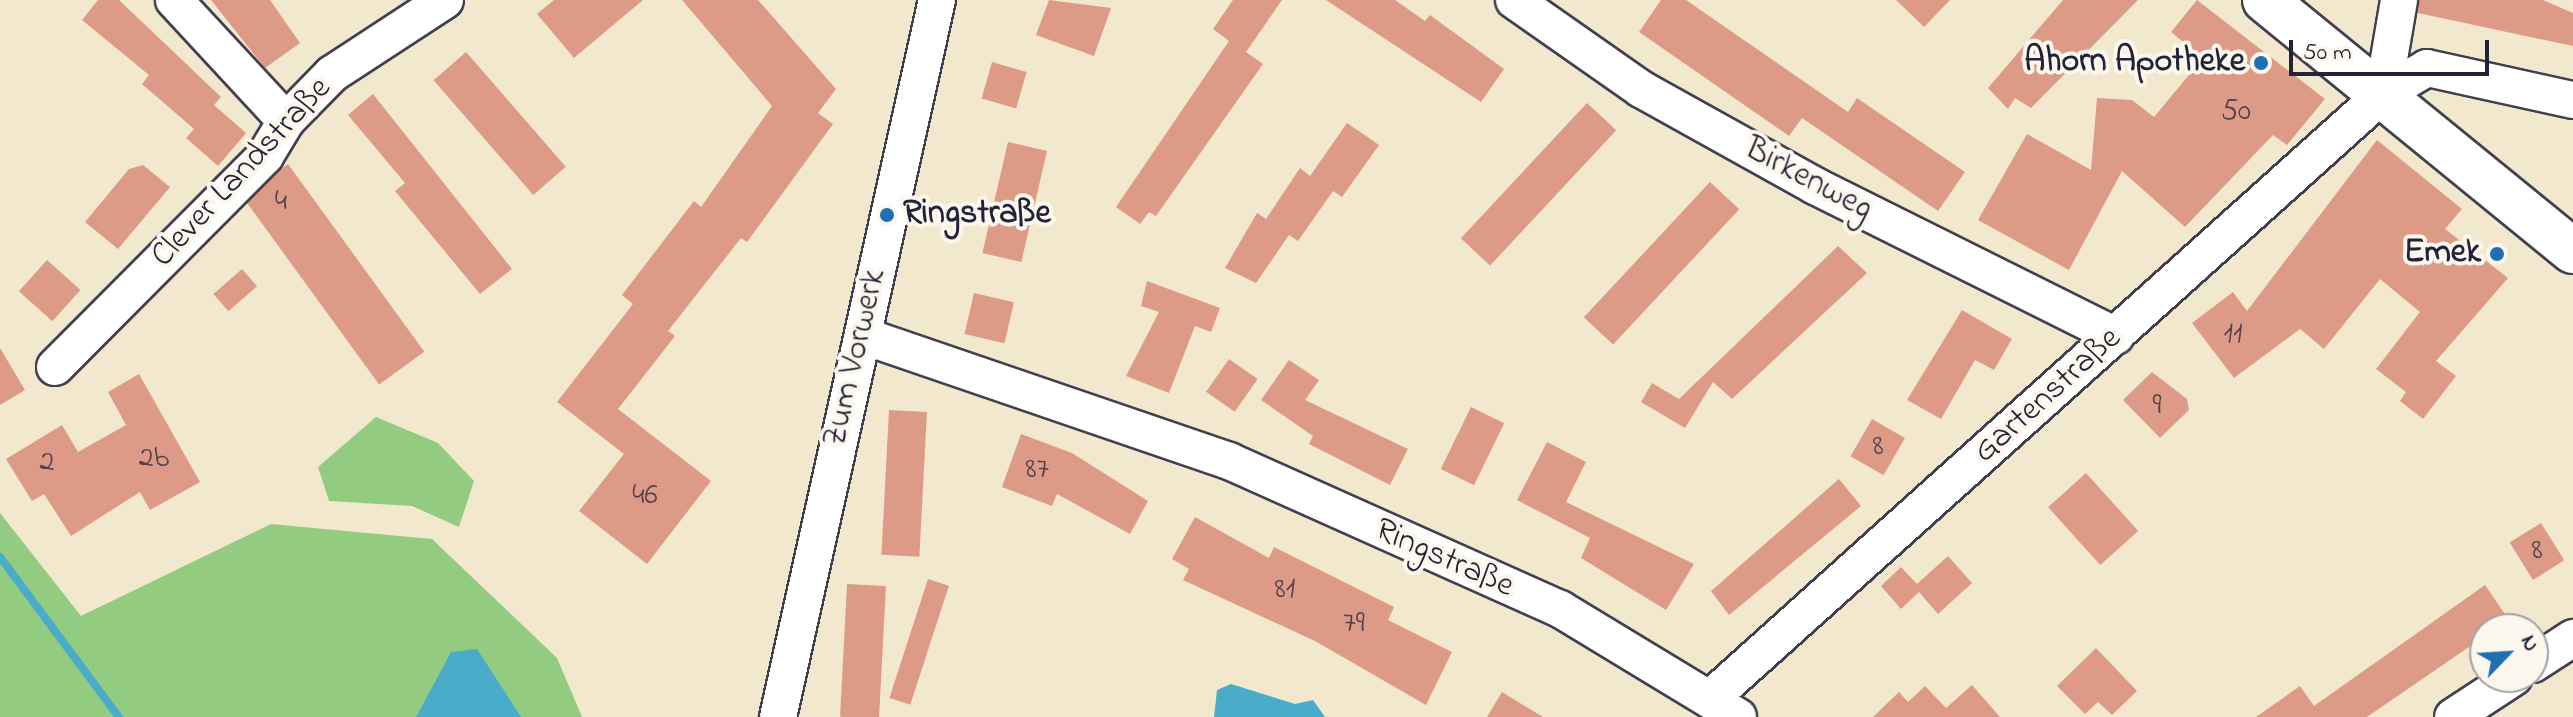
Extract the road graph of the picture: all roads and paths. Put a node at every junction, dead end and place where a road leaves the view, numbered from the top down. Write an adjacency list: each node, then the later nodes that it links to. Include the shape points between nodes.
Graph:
1 (174, 0): 9 (street)
2 (445, 0): 9 (street, Clever Landstraße, via 332,74)
3 (937, 0): 11 (street, Zum Vorwerk)
4 (1514, 0): 12 (street, Birkenweg, via 1680,111)
5 (2265, 0): 7 (main road)
6 (2399, 0): 7 (street)
7 (2383, 94): 8 (street, Gartenstraße, via 2427,68); 10 (main road); 12 (street, Gartenstraße)
8 (2573, 100)
9 (286, 121): 13 (street, Clever Landstraße, via 265,156)
10 (2573, 251)
11 (864, 336): 17 (street, Ringstraße, via 1229,461 1560,609); 18 (street, Zum Vorwerk)
12 (2116, 336): 17 (street, Gartenstraße)
13 (55, 367)
14 (2573, 638): 15 (street)
15 (2549, 654)
16 (2490, 693): 19 (street)
17 (1725, 707)
18 (778, 717)
19 (2453, 717)

